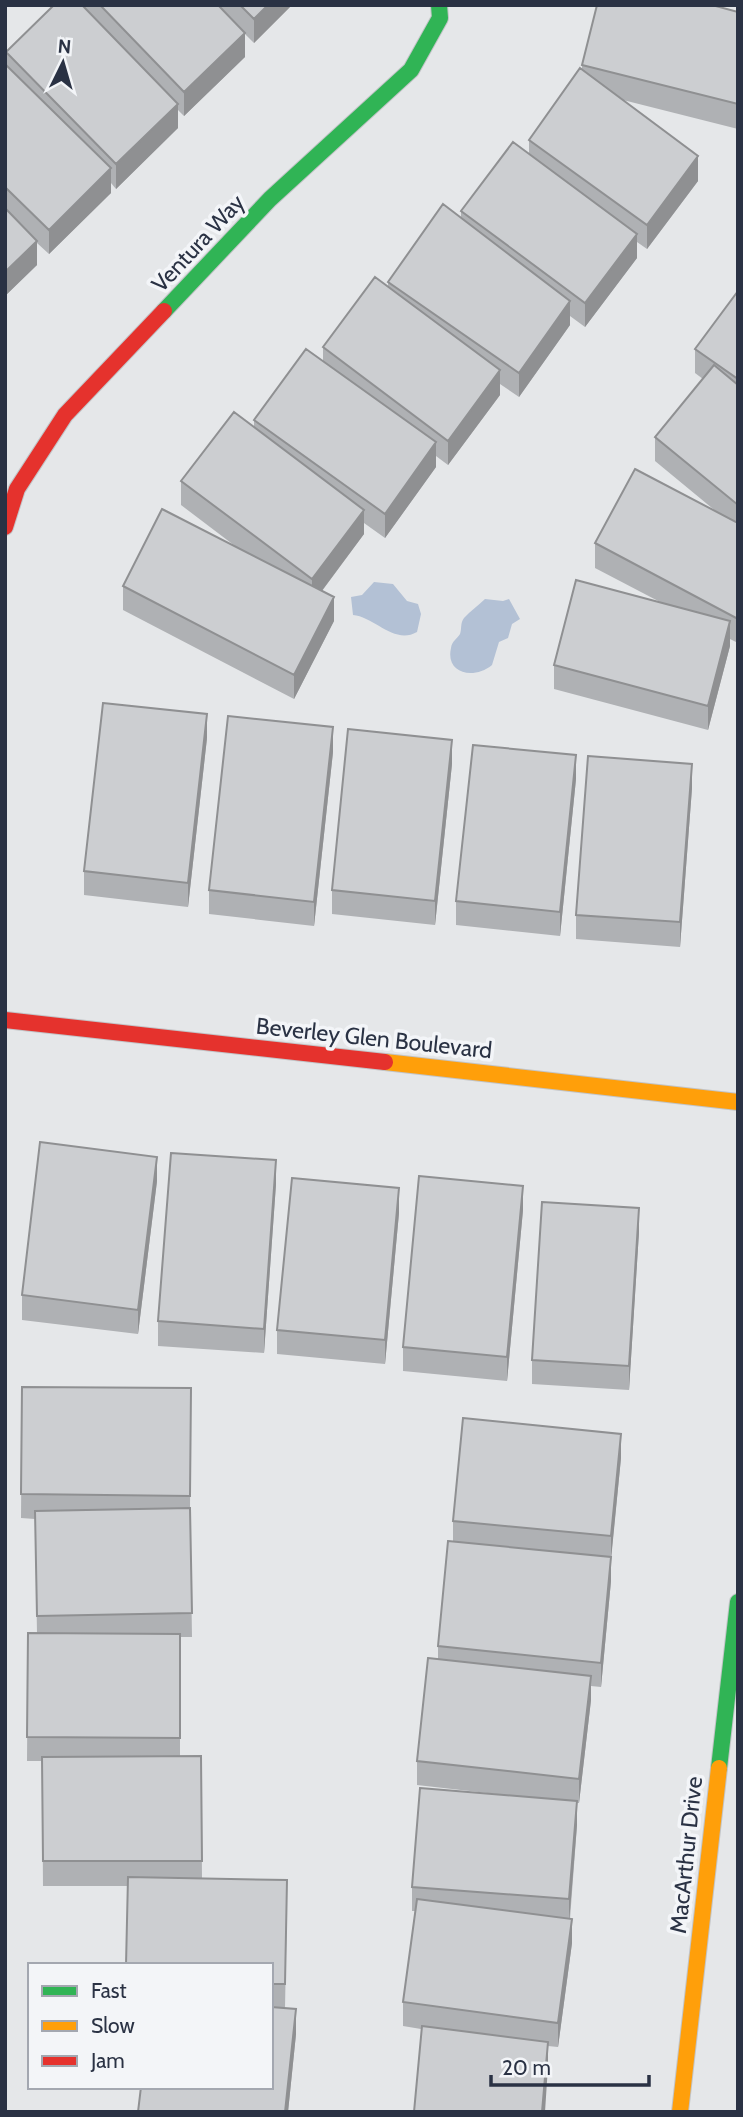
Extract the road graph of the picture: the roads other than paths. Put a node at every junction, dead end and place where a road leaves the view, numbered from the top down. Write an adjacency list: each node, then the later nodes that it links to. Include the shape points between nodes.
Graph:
1 (439, 5): 2 (street, Ventura Way, via 440,18 411,70 270,199 65,415 17,489)
2 (5, 527)
3 (5, 1020): 4 (street, Beverley Glen Boulevard)
4 (738, 1102)
5 (738, 1602): 6 (street, MacArthur Drive)
6 (680, 2112)

